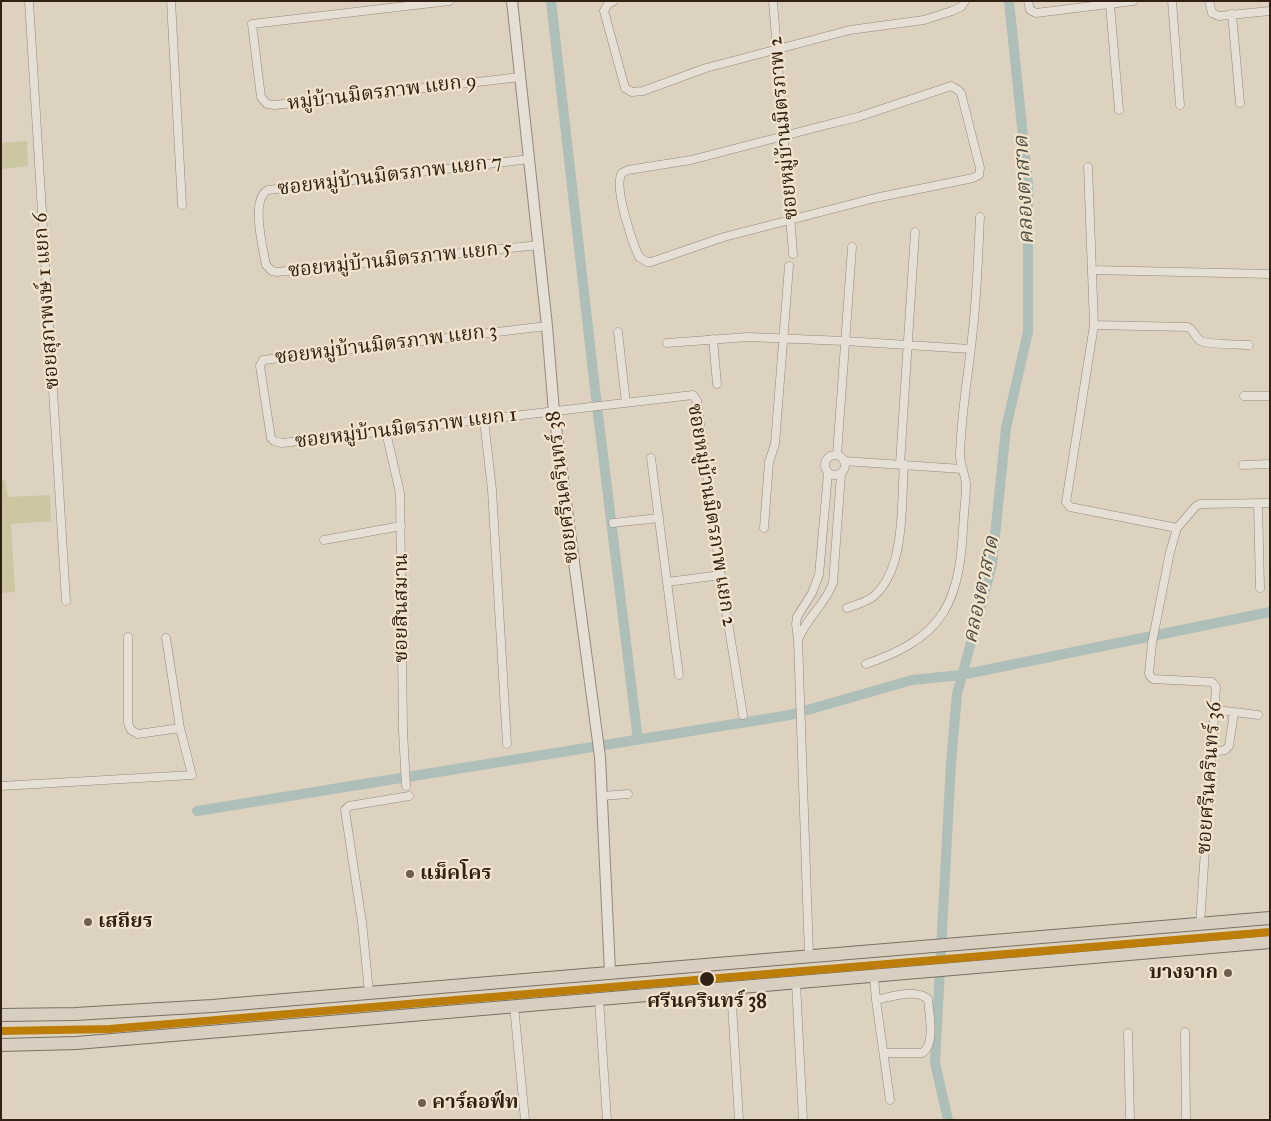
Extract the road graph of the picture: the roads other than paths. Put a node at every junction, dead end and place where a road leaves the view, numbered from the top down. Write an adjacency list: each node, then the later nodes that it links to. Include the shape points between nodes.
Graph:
1 (29, 1): 73 (street, ซอยสุภาพงษ์ 1 แยก 6)
2 (171, 1): 24 (street)
3 (449, 1): 17 (street, หมู่บ้านมิตรภาพ แยก 9, via 252,24 260,97 275,106)
4 (512, 1): 17 (street, ซอยศรีนครินทร์ 38)
5 (613, 1): 16 (street, via 604,11 628,91 651,89 706,68)
6 (773, 1): 16 (street, ซอยหมู่บ้านมิตรภาพ 2)
7 (965, 1): 16 (street, via 961,7 924,20 862,27)
8 (1028, 1): 13 (street, via 1030,10 1036,13)
9 (1133, 1): 12 (street)
10 (1172, 1): 19 (street)
11 (1209, 1): 15 (street, via 1214,15)
12 (1110, 4): 13 (street); 20 (street)
13 (1085, 5)
14 (1270, 11): 15 (street)
15 (1232, 14): 18 (street)
16 (778, 49): 21 (street, ซอยหมู่บ้านมิตรภาพ 2)
17 (521, 77): 22 (street, ซอยศรีนครินทร์ 38)
18 (1240, 103)
19 (1180, 105)
20 (1119, 110)
21 (784, 135): 26 (street, ซอยหมู่บ้านมิตรภาพ 2); 26 (street, via 691,160 628,170 622,173 618,183 637,252 647,262 724,237); 26 (street, via 858,116 951,86 961,93 980,168 979,175 973,178 876,198)
22 (530, 159): 28 (street, ซอยหมู่บ้านมิตรภาพ แยก 7, via 268,190 259,203); 29 (street, ซอยศรีนครินทร์ 38)
23 (1088, 167): 33 (street)
24 (182, 205)
25 (980, 217): 44 (street)
26 (791, 221): 31 (street, ซอยหมู่บ้านมิตรภาพ 2)
27 (915, 232): 42 (street)
28 (261, 234): 29 (street, ซอยหมู่บ้านมิตรภาพ แยก 5, via 266,265 277,272)
29 (539, 245): 35 (street, ซอยศรีนครินทร์ 38)
30 (852, 247): 40 (street)
31 (793, 254)
32 (789, 266): 39 (street)
33 (1092, 270): 34 (street); 36 (street)
34 (1270, 274)
35 (547, 326): 48 (street, ซอยหมู่บ้านมิตรภาพ แยก 3, via 267,358 260,362); 50 (street, ซอยศรีนครินทร์ 38)
36 (1094, 326): 43 (street, via 1188,327 1205,342); 68 (street, via 1066,502 1070,507)
37 (618, 332): 49 (street)
38 (713, 339): 39 (street, via 748,336); 41 (street); 45 (street)
39 (782, 339): 40 (street); 67 (street, via 775,444 769,462)
40 (845, 341): 42 (street); 53 (street)
41 (667, 343)
42 (908, 345): 44 (street); 56 (street)
43 (1249, 345)
44 (970, 349): 59 (street, via 960,455)
45 (717, 384)
46 (1244, 396): 47 (street)
47 (1270, 396)
48 (264, 398): 52 (street, ซอยหมู่บ้านมิตรภาพ แยก 1, via 271,438 277,443)
49 (626, 403): 50 (street, ซอยหมู่บ้านมิตรภาพ แยก 2); 70 (street, ซอยหมู่บ้านมิตรภาพ แยก 2, via 688,394 696,397)
50 (554, 412): 51 (street, ซอยหมู่บ้านมิตรภาพ แยก 1); 91 (street, ซอยศรีนครินทร์ 38, via 598,739)
51 (484, 420): 52 (street, ซอยหมู่บ้านมิตรภาพ แยก 1); 85 (street, via 492,490)
52 (386, 432): 66 (street, ซอยสินสมาน, via 399,482)
53 (837, 455): 55 (street); 60 (street, via 826,461)
54 (651, 458): 64 (street)
55 (844, 461): 56 (street); 61 (street, via 845,468)
56 (902, 464): 59 (street); 74 (street, via 900,526 891,573 873,597)
57 (1270, 464): 58 (street)
58 (1243, 465)
59 (962, 468): 78 (street, via 966,484 962,554 958,574 942,614 908,646)
60 (828, 473): 61 (street); 77 (street, via 819,575 797,617)
61 (841, 474): 77 (street, via 833,583 828,596)
62 (1258, 503): 63 (street, ซอยศรีนครินทร์ 36); 68 (street, ซอยศรีนครินทร์ 36, via 1200,504); 72 (street)
63 (1270, 503)
64 (659, 518): 65 (street); 71 (street)
65 (612, 523)
66 (401, 526): 69 (street); 88 (street, ซอยสินสมาน)
67 (764, 528)
68 (1177, 528): 80 (street, ซอยศรีนครินทร์ 36, via 1155,625 1150,676 1212,682 1216,687)
69 (324, 540)
70 (721, 575): 71 (street); 82 (street, ซอยหมู่บ้านมิตรภาพ แยก 2)
71 (667, 582): 79 (street)
72 (1260, 588)
73 (66, 601)
74 (846, 608)
75 (128, 636): 84 (street, via 128,723 131,730 138,734)
76 (166, 638): 84 (street)
77 (798, 640): 95 (street)
78 (866, 664)
79 (679, 675)
80 (1215, 710): 81 (street); 86 (street, ซอยศรีนครินทร์ 36)
81 (1234, 712): 83 (street); 86 (street, via 1229,746)
82 (743, 715)
83 (1258, 715)
84 (180, 728): 87 (street, via 192,775)
85 (507, 744)
86 (1212, 752): 93 (street, ซอยศรีนครินทร์ 36)
87 (1, 786)
88 (406, 786)
89 (628, 794): 91 (street)
90 (409, 796): 100 (street, via 349,806 345,810 362,922)
91 (602, 796): 96 (street, ซอยศรีนครินทร์ 38)
92 (1270, 918): 93 (main road)
93 (1200, 924): 95 (main road)
94 (1270, 942): 97 (main road)
95 (809, 956): 96 (main road)
96 (610, 972): 100 (main road)
97 (874, 977): 98 (main road); 102 (street)
98 (796, 983): 99 (main road); 113 (street)
99 (731, 988): 101 (main road); 112 (street)
100 (368, 992): 104 (main road, via 190,1007)
101 (599, 999): 103 (main road); 111 (street)
102 (876, 1000): 108 (street); 108 (street, via 916,994 928,998 930,1043 927,1050 922,1053)
103 (514, 1006): 107 (main road, via 76,1043); 110 (street)
104 (1, 1015)
105 (1128, 1032): 114 (street)
106 (1185, 1032): 115 (street)
107 (1, 1045)
108 (884, 1053): 109 (street)
109 (890, 1100)
110 (525, 1120)
111 (607, 1120)
112 (739, 1120)
113 (803, 1120)
114 (1130, 1120)
115 (1186, 1120)

